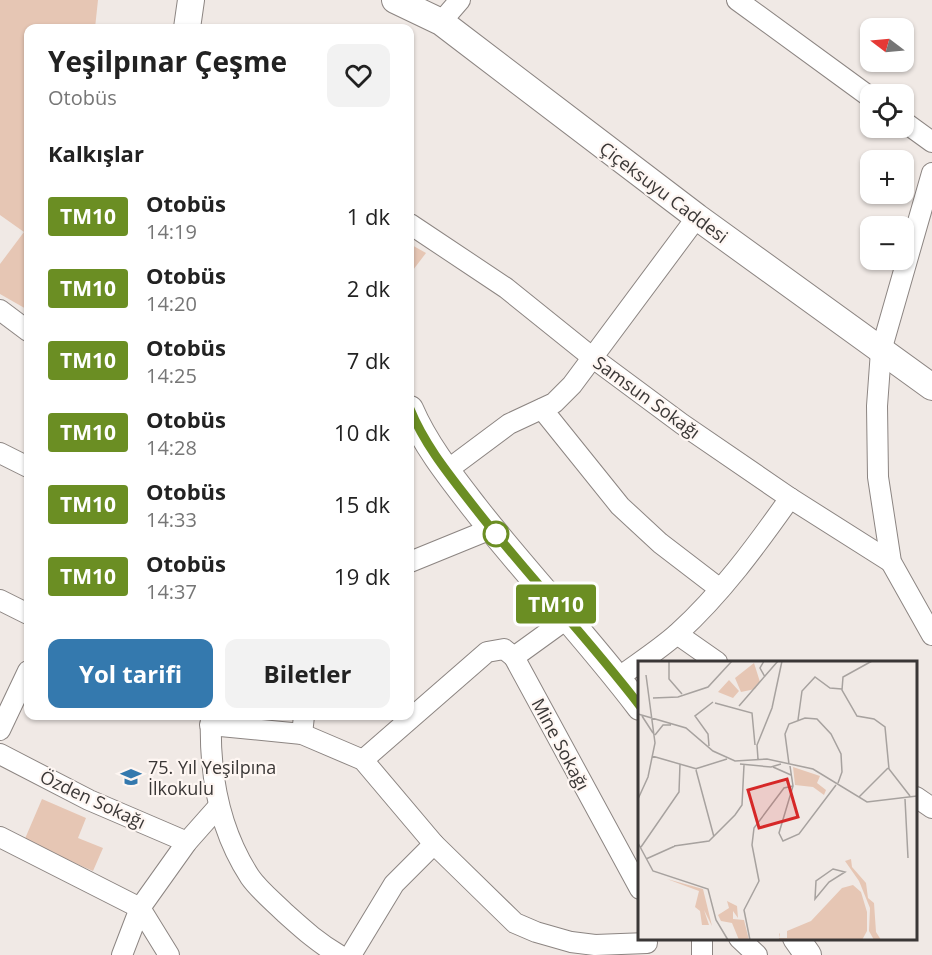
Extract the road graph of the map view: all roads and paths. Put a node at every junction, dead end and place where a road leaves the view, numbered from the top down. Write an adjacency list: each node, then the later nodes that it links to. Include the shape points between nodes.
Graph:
1 (192, 0): 6 (street)
2 (395, 0): 5 (street, Çiçeksuyu Caddesi)
3 (460, 0): 5 (street)
4 (737, 0): 7 (street)
5 (441, 22): 11 (street, Çiçeksuyu Caddesi)
6 (188, 24)
7 (860, 90)
8 (914, 129): 9 (street)
9 (932, 142)
10 (932, 174): 15 (street)
11 (697, 217): 15 (street, Çiçeksuyu Caddesi); 16 (street)
12 (414, 227): 16 (street, Samsun Sokağı, via 506,288)
13 (0, 310): 14 (street)
14 (24, 328)
15 (881, 351): 17 (street, Çiçeksuyu Caddesi); 26 (street, via 878,477)
16 (593, 358): 18 (street, via 560,397); 23 (street, Samsun Sokağı)
17 (932, 387)
18 (542, 409): 22 (street, via 509,424); 27 (street, via 620,506)
19 (414, 423): 22 (street)
20 (0, 453): 21 (street)
21 (24, 465)
22 (446, 471): 24 (street)
23 (790, 498): 26 (street, Samsun Sokağı); 27 (street)
24 (491, 528): 25 (street); 30 (street)
25 (414, 560)
26 (891, 562): 32 (street)
27 (720, 590): 31 (street)
28 (0, 600): 29 (street)
29 (24, 612)
30 (568, 618): 33 (street); 37 (street)
31 (677, 634): 34 (street); 35 (street)
32 (932, 636)
33 (514, 657): 40 (street, via 504,649 487,652); 53 (street, Mine Sokağı)
34 (641, 661)
35 (714, 661)
36 (638, 663): 37 (street)
37 (618, 678): 39 (street)
38 (24, 679): 44 (street)
39 (638, 705)
40 (414, 716)
41 (211, 720): 43 (street); 48 (street, via 210,754)
42 (409, 720): 46 (street)
43 (303, 725): 46 (street)
44 (0, 730)
45 (0, 754): 51 (street, Özden Sokağı, via 89,800)
46 (363, 760): 52 (street)
47 (917, 798): 49 (street)
48 (218, 807): 51 (street); 60 (street, via 251,879 315,941)
49 (932, 808)
50 (0, 837): 54 (street)
51 (187, 842): 54 (street)
52 (434, 844): 57 (street, via 514,923 571,942); 61 (street, via 394,884)
53 (638, 887)
54 (140, 908): 58 (street); 59 (street)
55 (740, 940): 62 (street)
56 (797, 940): 63 (street)
57 (651, 946)
58 (122, 955)
59 (169, 955)
60 (339, 955)
61 (351, 955)
62 (758, 955)
63 (808, 955)

